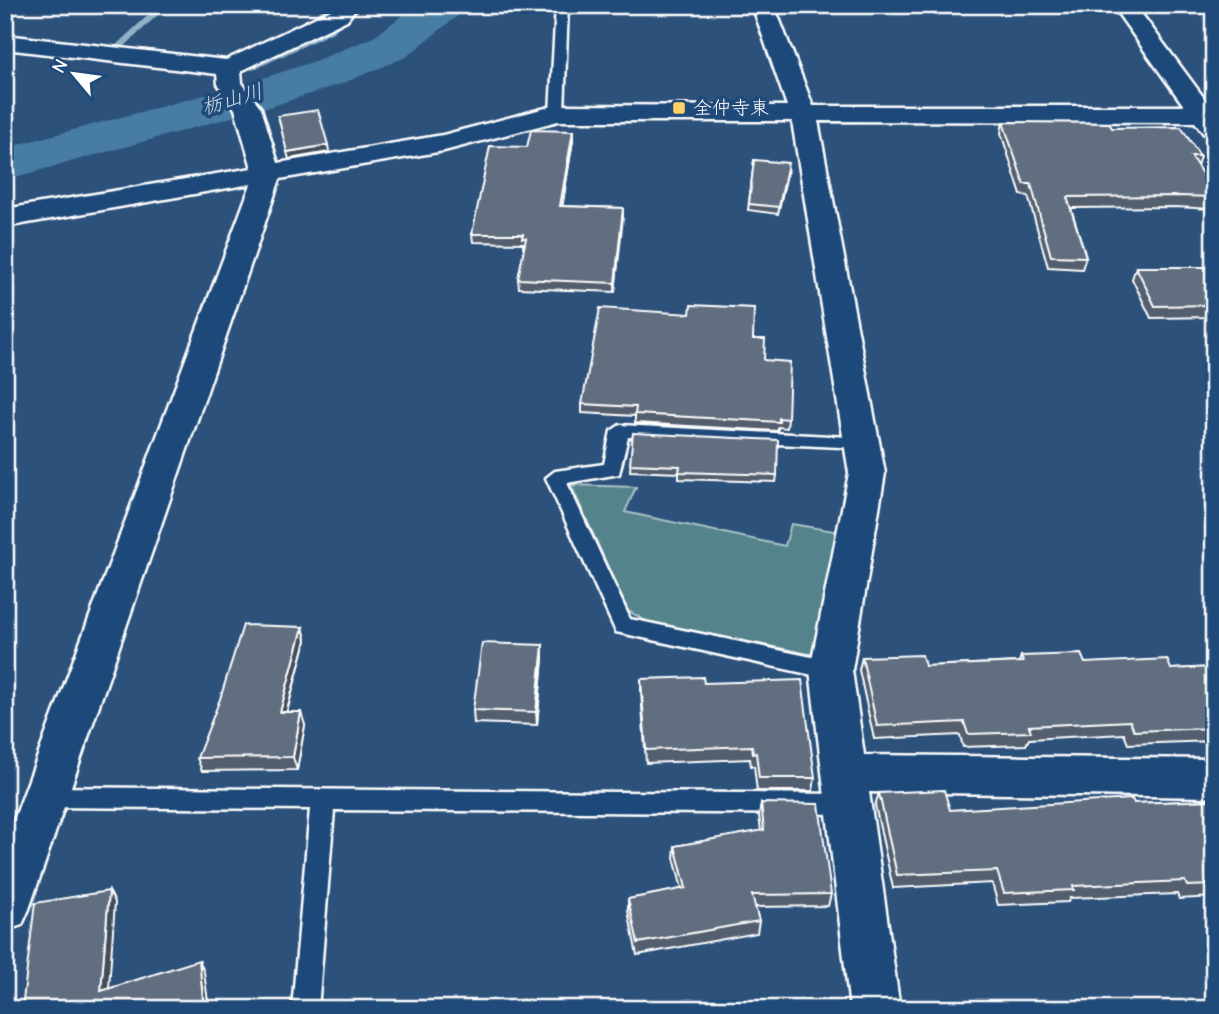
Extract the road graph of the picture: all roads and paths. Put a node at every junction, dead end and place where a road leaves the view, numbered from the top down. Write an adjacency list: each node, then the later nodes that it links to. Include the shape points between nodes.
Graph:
1 (347, 5): 6 (street, via 339,15)
2 (562, 5): 7 (lane)
3 (763, 5): 8 (street)
4 (1123, 5): 9 (street)
5 (5, 43): 6 (street)
6 (230, 76): 10 (street, via 248,108)
7 (557, 113): 8 (street); 10 (street, via 444,143)
8 (804, 116): 9 (street); 12 (street)
9 (1211, 119)
10 (268, 175): 11 (street); 16 (street)
11 (5, 218)
12 (862, 442): 13 (street, via 867,473); 13 (lane, via 620,431 612,469 555,478 623,626)
13 (831, 670): 15 (street)
14 (1214, 778): 15 (street)
15 (844, 788): 17 (lane); 20 (street)
16 (46, 797): 17 (lane); 18 (street)
17 (323, 799): 19 (lane)
18 (5, 909)
19 (305, 1009)
20 (875, 1009)

